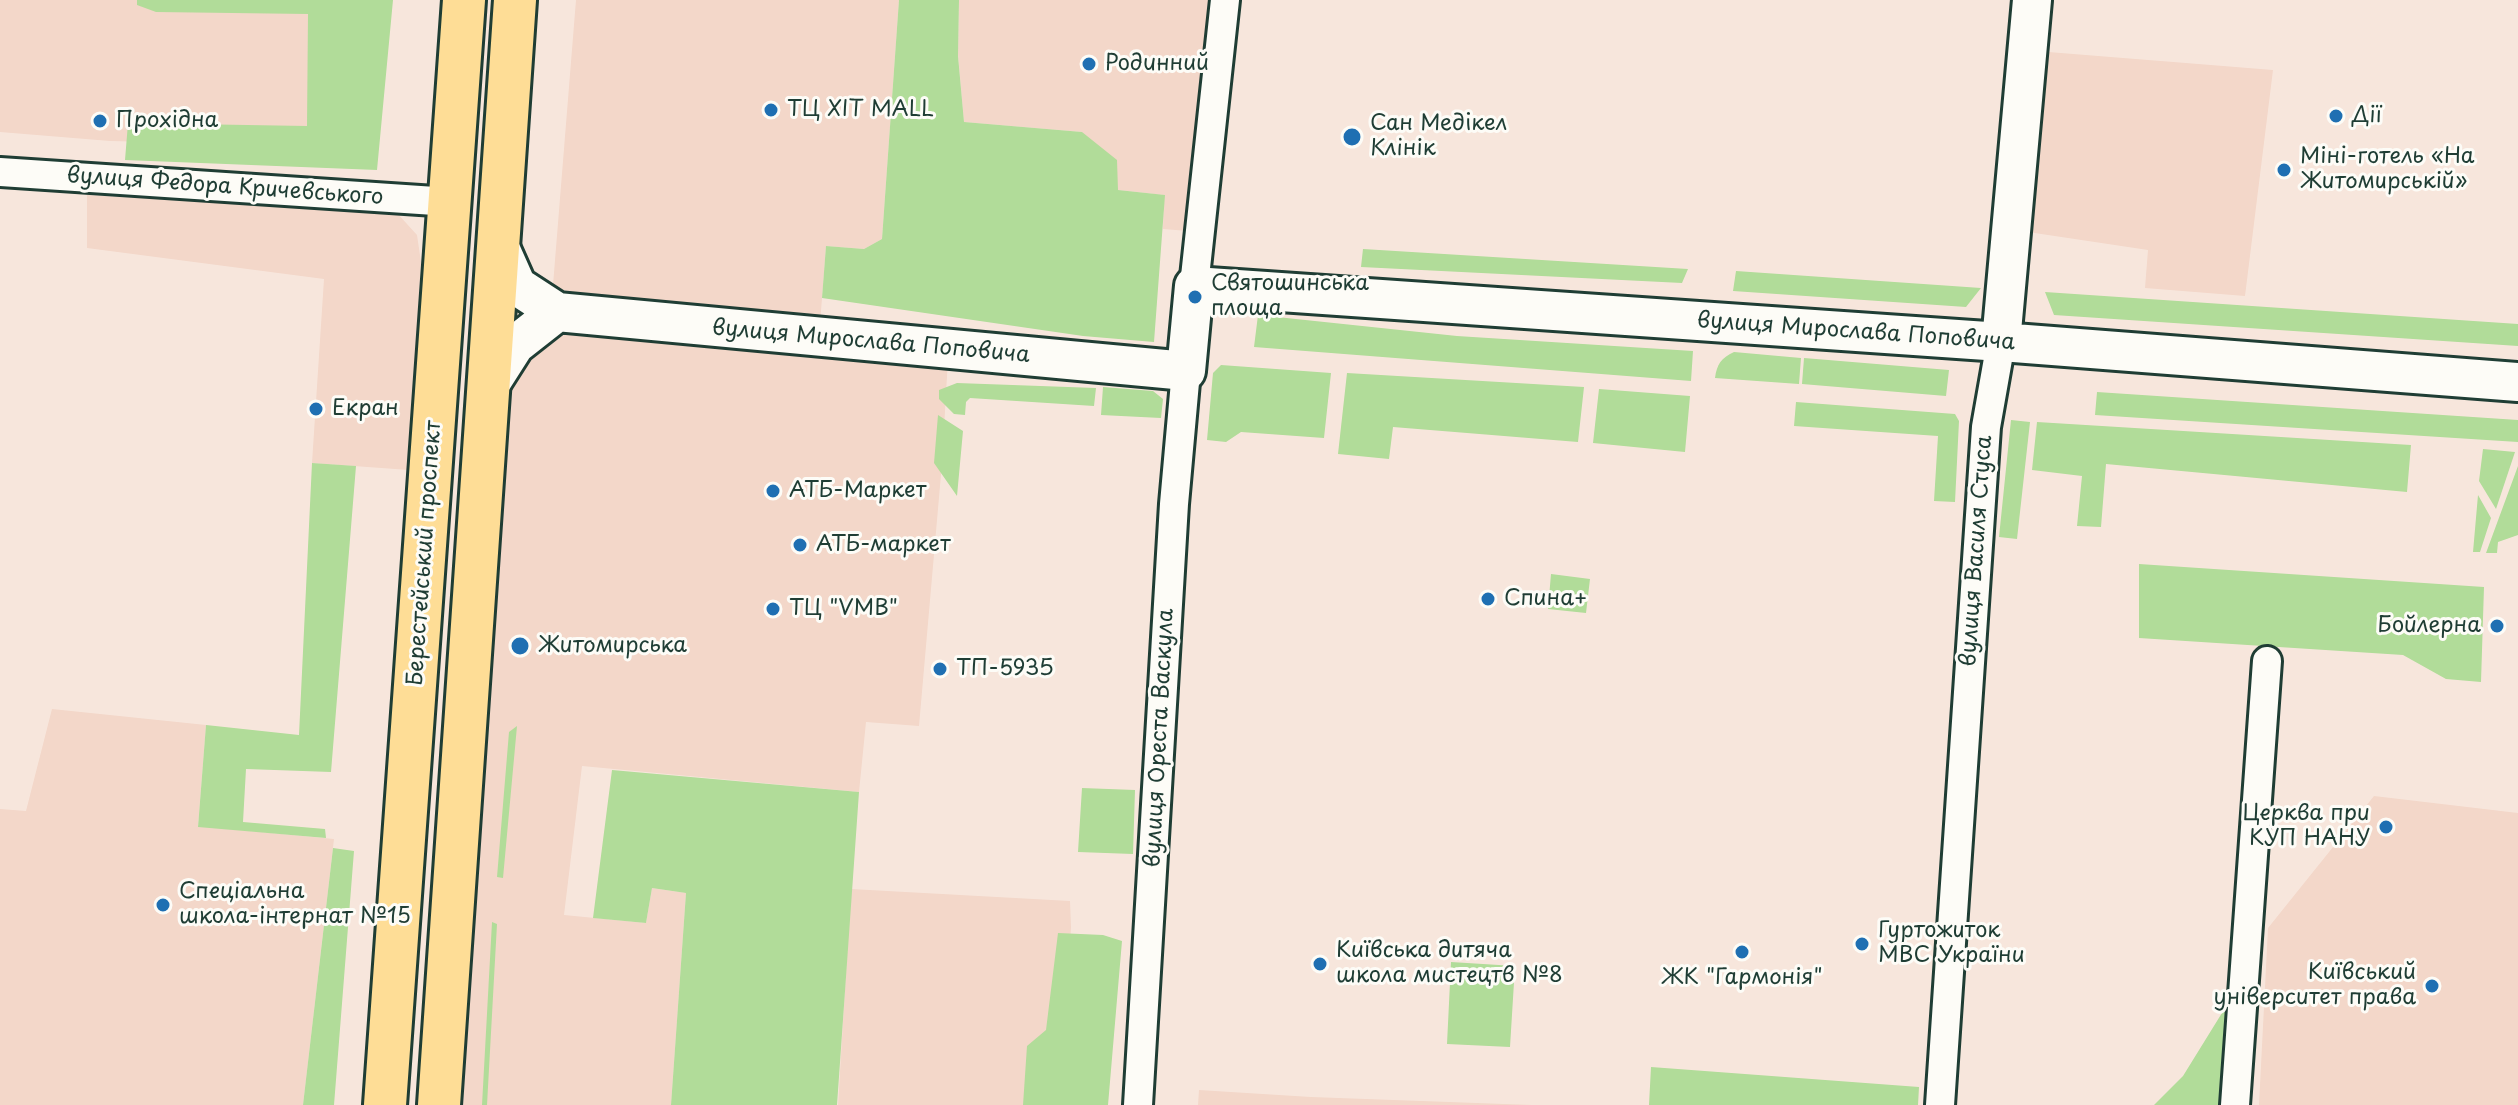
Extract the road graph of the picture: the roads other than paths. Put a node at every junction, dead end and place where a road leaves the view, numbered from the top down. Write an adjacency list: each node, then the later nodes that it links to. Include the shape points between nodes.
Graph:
1 (464, 0): 6 (main road, Берестейський проспект)
2 (515, 0): 7 (main road)
3 (1225, 0): 8 (street)
4 (2032, 0): 10 (street, вулиця Василя Стуса)
5 (0, 172): 6 (street, вулиця Федора Кричевського)
6 (450, 202): 15 (main road, Берестейський проспект)
7 (497, 241): 9 (street, вулиця Мирослава Поповича, via 517,286); 13 (main road)
8 (1194, 286): 10 (street, вулиця Мирослава Поповича); 11 (street)
9 (557, 312): 11 (street, вулиця Мирослава Поповича); 13 (street, via 515,345)
10 (2001, 342): 12 (street, вулиця Мирослава Поповича); 18 (street, вулиця Василя Стуса, via 1983,455)
11 (1186, 371): 17 (street, вулиця Ореста Васкула)
12 (2518, 382)
13 (487, 389): 16 (main road)
14 (2267, 661): 19 (street)
15 (385, 1105)
16 (439, 1105)
17 (1138, 1105)
18 (1940, 1105)
19 (2235, 1105)

